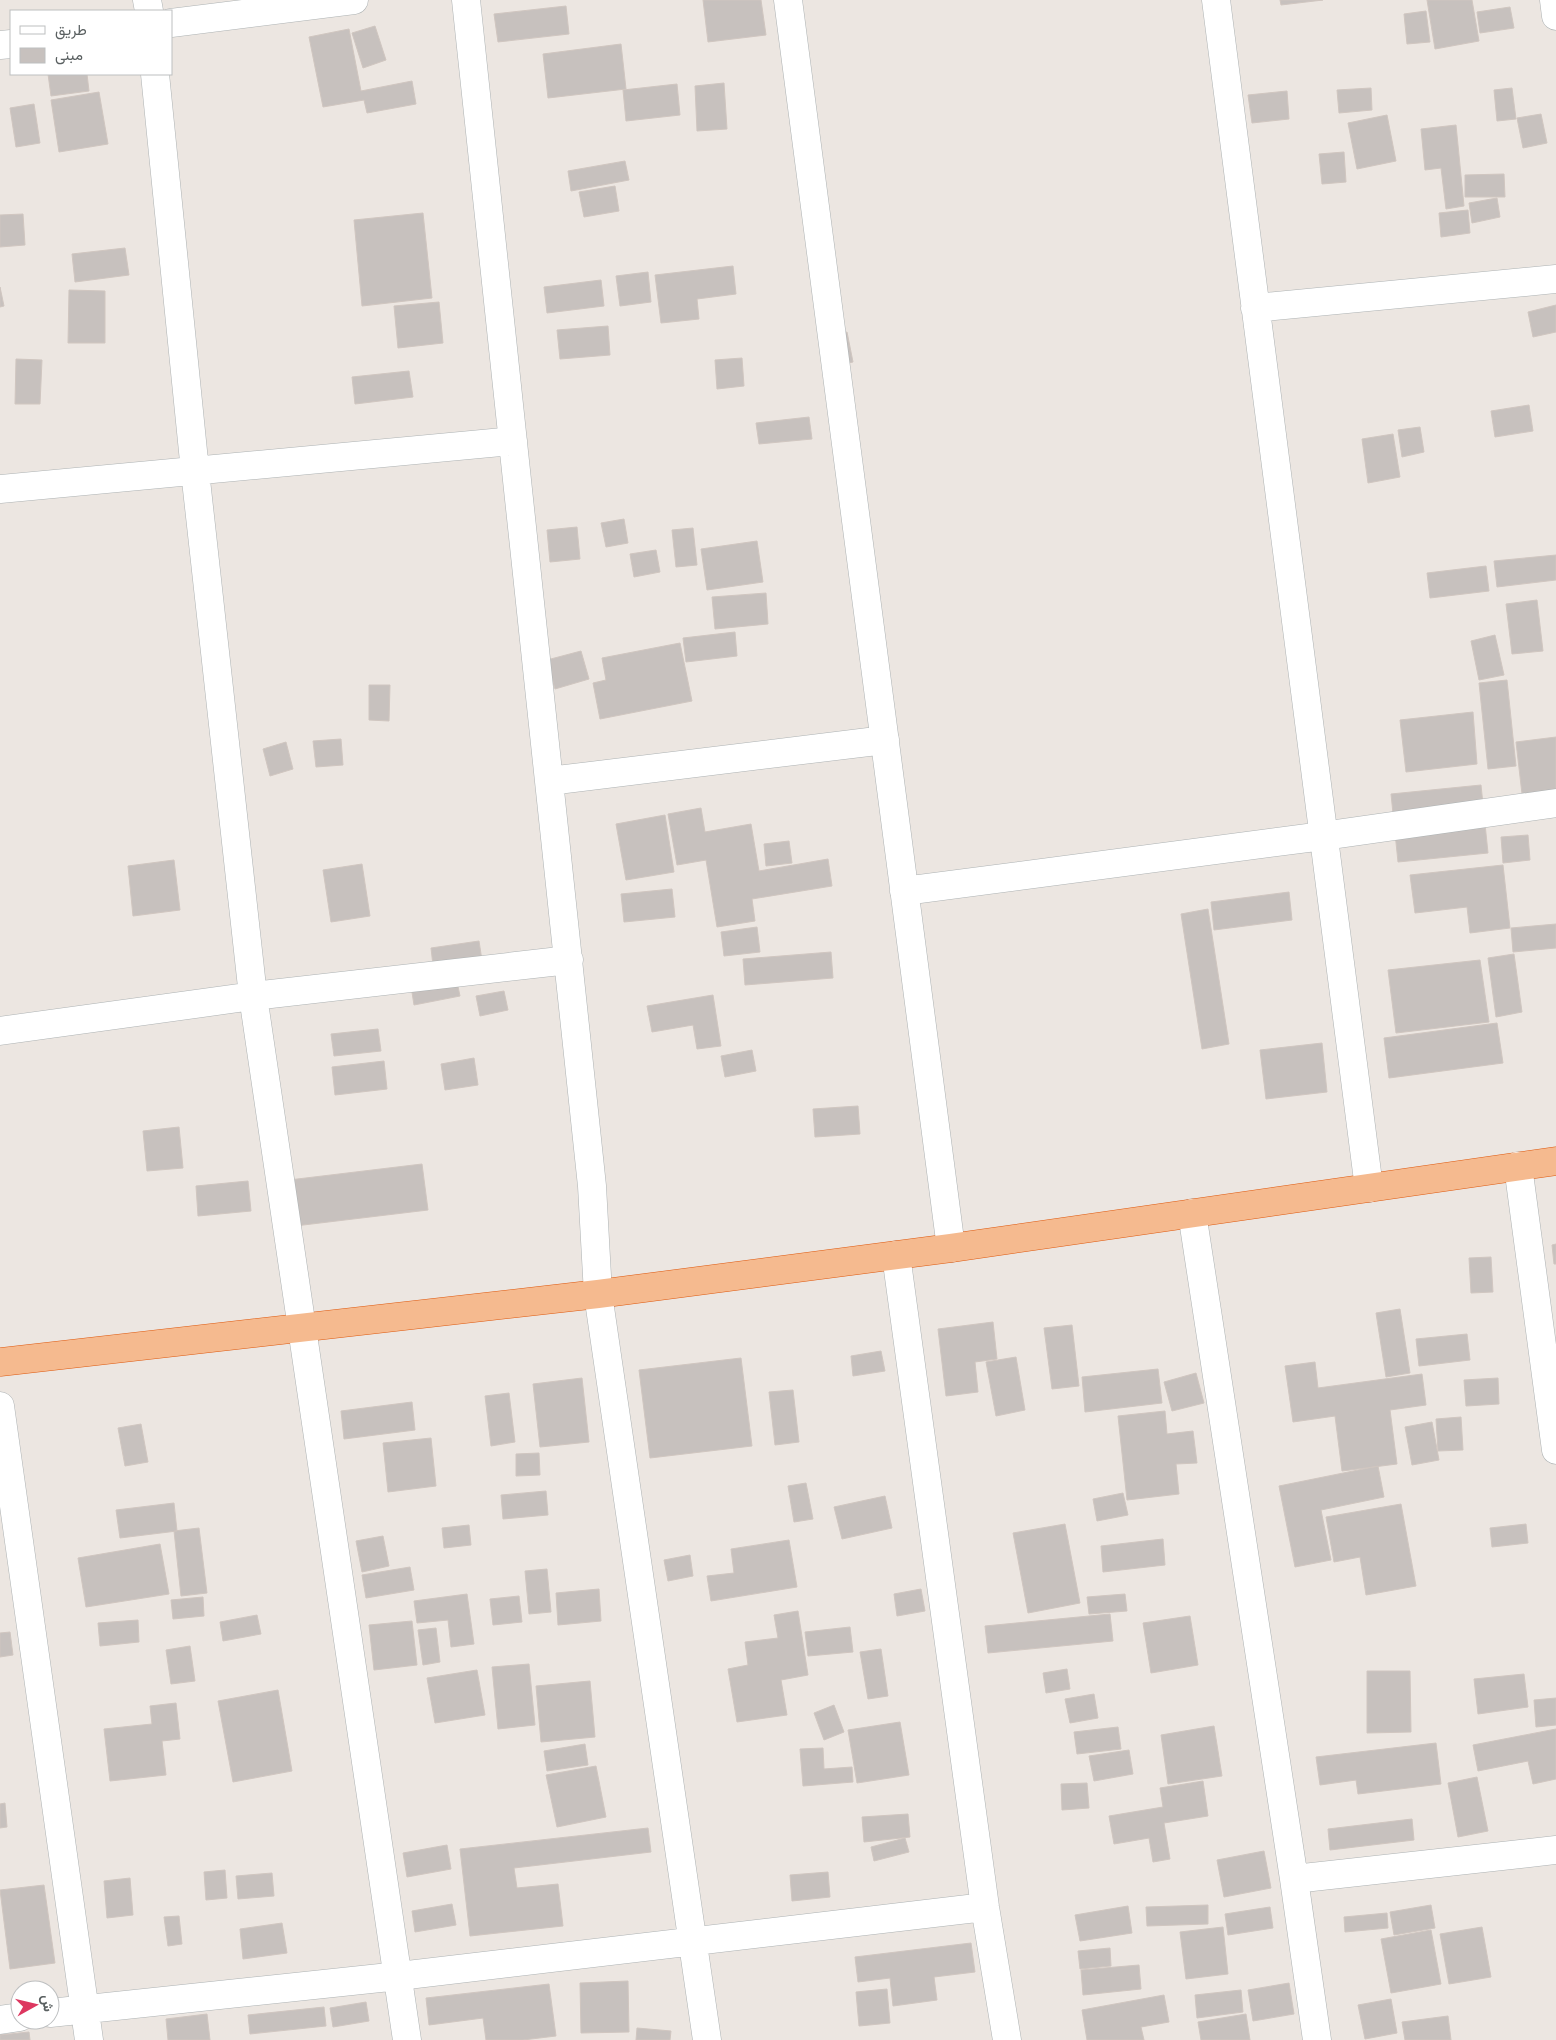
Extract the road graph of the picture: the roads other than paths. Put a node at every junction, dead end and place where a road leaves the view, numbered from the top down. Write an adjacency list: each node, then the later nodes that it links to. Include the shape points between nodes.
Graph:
1 (354, 0): 7 (street)
2 (466, 0): 11 (street)
3 (788, 0): 14 (street)
4 (1216, 0): 10 (street)
5 (1554, 0): 6 (street)
6 (1556, 16)
7 (172, 23)
8 (156, 75): 12 (street)
9 (1556, 279): 10 (street)
10 (1255, 308): 17 (street)
11 (513, 441): 12 (street); 15 (street)
12 (195, 471): 13 (street); 20 (street)
13 (0, 489)
14 (885, 740): 15 (street); 18 (street)
15 (549, 781): 19 (street)
16 (1556, 803): 17 (street)
17 (1323, 836): 18 (street); 24 (street)
18 (904, 891): 26 (street)
19 (569, 960): 20 (street); 28 (street, via 592,1186)
20 (253, 996): 21 (street); 29 (street)
21 (0, 1031)
22 (1556, 1161): 23 (highway)
23 (1518, 1166): 24 (highway); 32 (street)
24 (1369, 1188): 25 (highway)
25 (1192, 1213): 26 (highway); 34 (street)
26 (951, 1248): 27 (highway)
27 (896, 1255): 28 (highway); 35 (street)
28 (598, 1294): 29 (highway); 36 (street)
29 (302, 1327): 30 (highway); 37 (street)
30 (0, 1362)
31 (0, 1406): 38 (street)
32 (1556, 1450)
33 (1556, 1850): 34 (street)
34 (1294, 1879): 44 (street)
35 (985, 1907): 36 (street); 43 (street)
36 (692, 1941): 37 (street); 42 (street)
37 (399, 1976): 38 (street); 41 (street)
38 (85, 2009): 39 (street); 40 (street)
39 (60, 2012)
40 (89, 2040)
41 (407, 2040)
42 (707, 2040)
43 (1007, 2040)
44 (1317, 2040)

